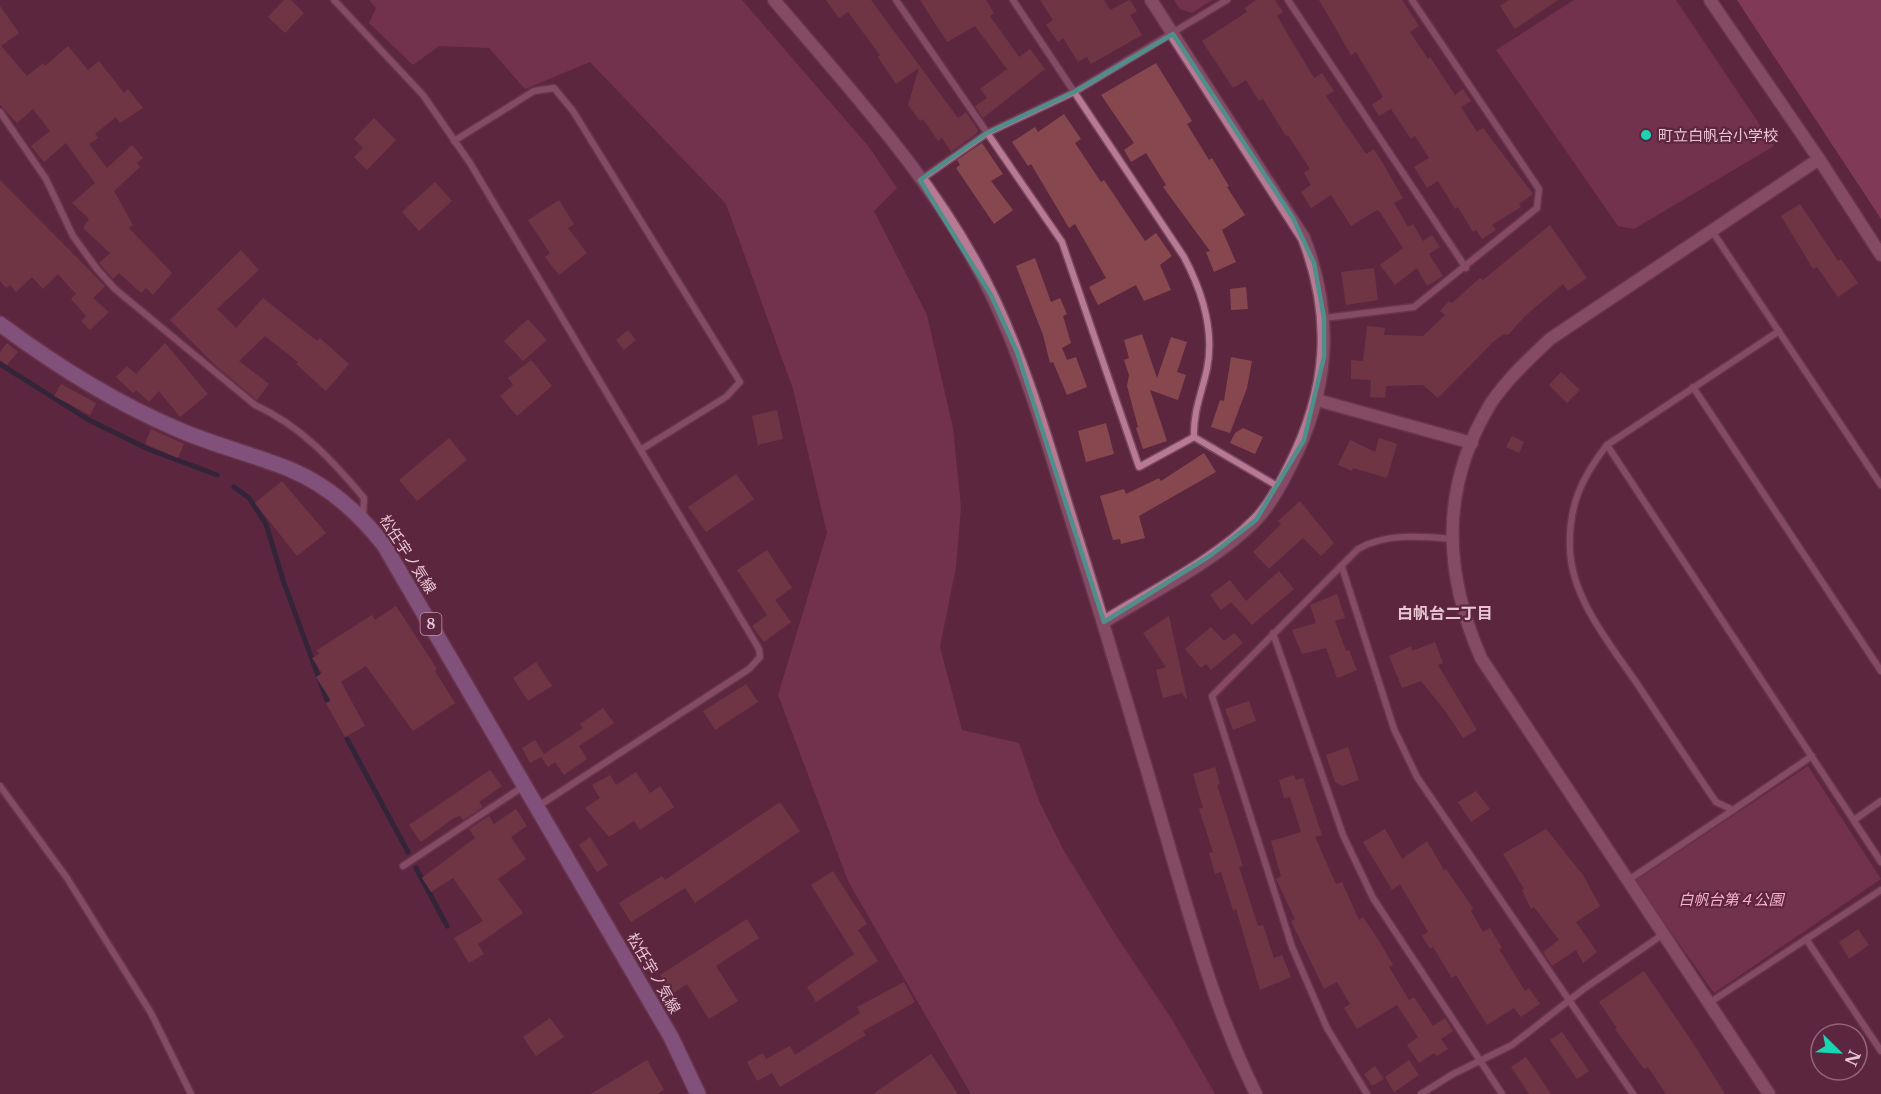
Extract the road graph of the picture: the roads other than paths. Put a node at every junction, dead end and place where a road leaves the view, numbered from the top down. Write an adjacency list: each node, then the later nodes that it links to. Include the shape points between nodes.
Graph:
1 (334, 0): 14 (street, via 423,95)
2 (774, 0): 16 (street, via 889,135)
3 (896, 0): 13 (street)
4 (1013, 0): 11 (street)
5 (1150, 0): 10 (street)
6 (1227, 0): 10 (street)
7 (1288, 0): 19 (street)
8 (1412, 0): 19 (street, via 1539,189 1537,208)
9 (1710, 0): 15 (street)
10 (1173, 34): 11 (street); 20 (street, via 1293,218 1314,263)
11 (1074, 92): 13 (street); 25 (street, via 1198,284 1209,321 1208,366 1194,418)
12 (0, 112): 31 (street, via 46,179 85,256 162,329 255,405 308,437 364,498)
13 (987, 133): 16 (street); 25 (street, via 1062,242 1139,467)
14 (454, 141): 28 (street); 28 (street, via 534,91 554,88 573,111 740,382 726,397)
15 (1819, 159): 17 (street); 18 (street)
16 (920, 180): 34 (street, via 992,295 1017,352)
17 (1712, 231): 22 (street); 26 (street, via 1550,339 1513,374 1491,403)
18 (1881, 255)
19 (1466, 268): 20 (street, via 1414,307)
20 (1324, 318): 24 (street, via 1324,357)
21 (0, 324): 31 (main road, 松任宇ノ気線 / 8, via 121,403 177,430 290,470 324,488)
22 (1779, 331): 23 (street); 29 (street)
23 (1693, 387): 27 (street); 36 (street)
24 (1317, 400): 26 (street); 30 (street, via 1304,440)
25 (1194, 437): 30 (street)
26 (1472, 443): 32 (street, via 1458,486)
27 (1607, 446): 37 (street); 42 (street, via 1587,471 1572,513 1570,552 1580,593 1716,802)
28 (642, 450): 41 (street, via 743,619 760,657 720,690)
29 (1881, 485)
30 (1279, 488): 34 (street, via 1256,520 1211,555)
31 (363, 518): 39 (main road, 松任宇ノ気線 / 8, via 384,546)
32 (1452, 539): 33 (street, via 1372,541 1358,549); 46 (street, via 1456,586 1481,658)
33 (1342, 567): 35 (street); 50 (street, via 1394,729 1417,777)
34 (1104, 622): 56 (street, via 1190,916 1233,1042)
35 (1273, 633): 53 (street, via 1343,835 1373,898); 57 (street, via 1212,696 1292,947 1327,1028)
36 (1881, 671)
37 (1812, 756): 42 (street); 43 (street)
38 (0, 786): 54 (street, via 67,878 127,974 151,1013)
39 (524, 786): 41 (main road, 松任宇ノ気線 / 8); 45 (street)
40 (1881, 801): 43 (street)
41 (536, 807): 55 (main road, 松任宇ノ気線 / 8, via 671,1037)
42 (1733, 810): 46 (street)
43 (1854, 820): 44 (street)
44 (1881, 862)
45 (403, 866)
46 (1626, 881): 48 (street)
47 (1881, 890): 49 (street)
48 (1662, 935): 50 (street); 51 (street)
49 (1806, 939): 51 (street); 52 (street)
50 (1568, 1001): 53 (street, via 1512,1044); 60 (street)
51 (1709, 1004): 61 (street)
52 (1881, 1051)
53 (1480, 1062): 58 (street); 59 (street)
54 (190, 1094)
55 (698, 1094)
56 (1256, 1094)
57 (1367, 1094)
58 (1421, 1094)
59 (1502, 1094)
60 (1634, 1094)
61 (1769, 1094)

